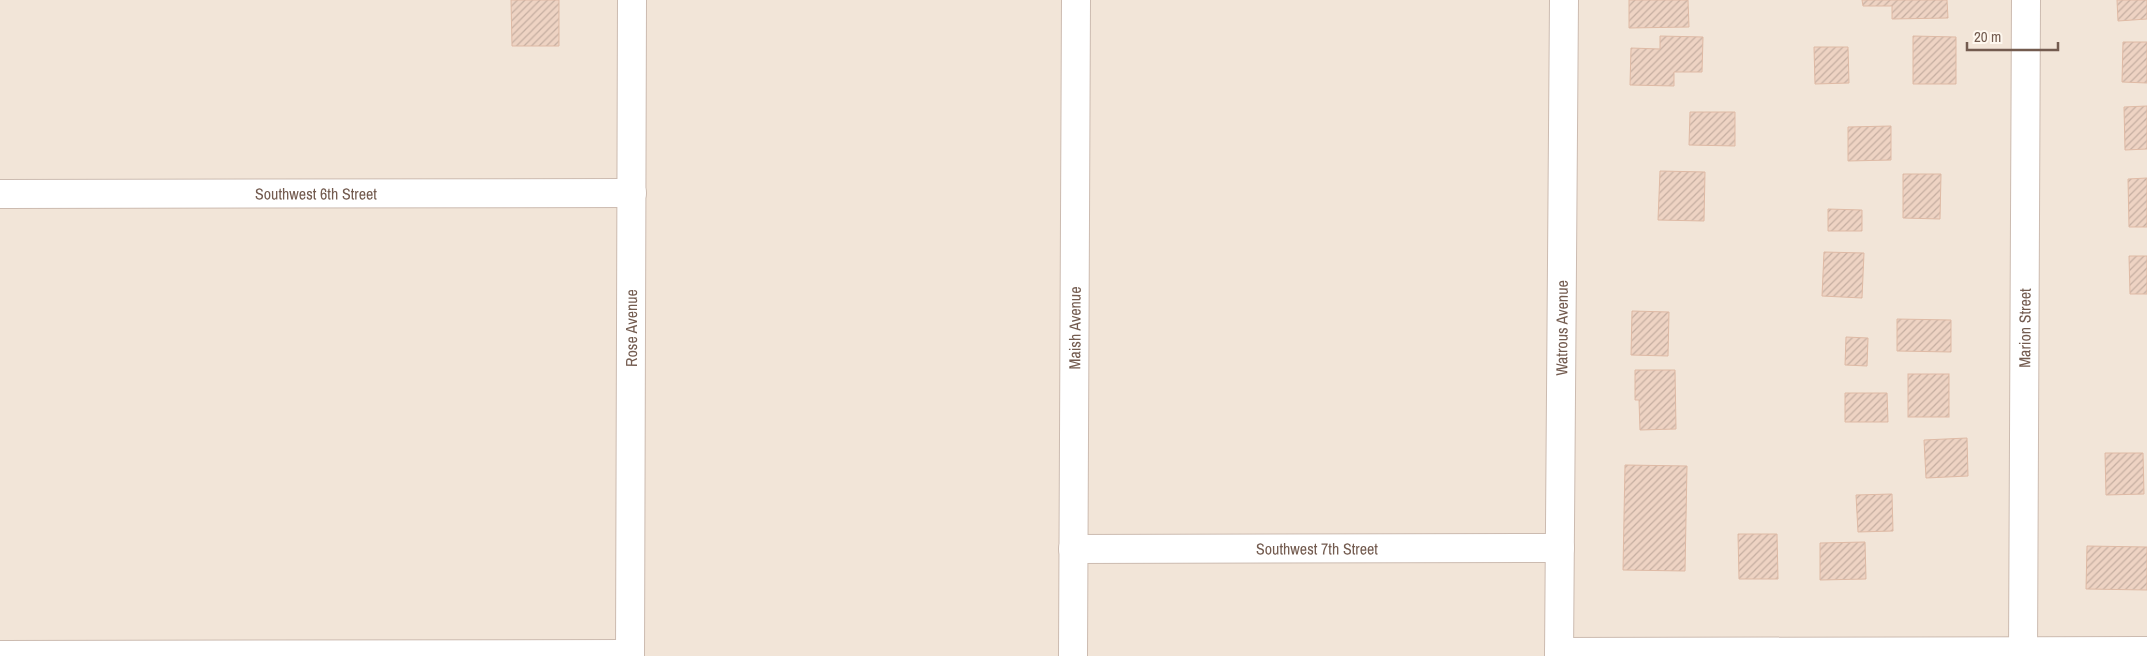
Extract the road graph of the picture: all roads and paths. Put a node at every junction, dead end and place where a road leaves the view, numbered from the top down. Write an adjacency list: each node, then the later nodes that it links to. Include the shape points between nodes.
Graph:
1 (632, 0): 5 (street, Rose Avenue)
2 (1076, 0): 8 (street, Maish Avenue)
3 (1564, 0): 7 (street, Watrous Avenue)
4 (2026, 0): 11 (street, Marion Street)
5 (632, 193): 6 (street, Southwest 6th Street); 13 (street, Rose Avenue)
6 (0, 194)
7 (1560, 548): 8 (street, Southwest 7th Street); 10 (street, Watrous Avenue)
8 (1073, 549): 14 (street, Maish Avenue)
9 (2147, 651): 11 (street)
10 (1559, 654): 11 (street)
11 (2023, 654)
12 (0, 655): 13 (street)
13 (630, 655)
14 (1073, 656)

